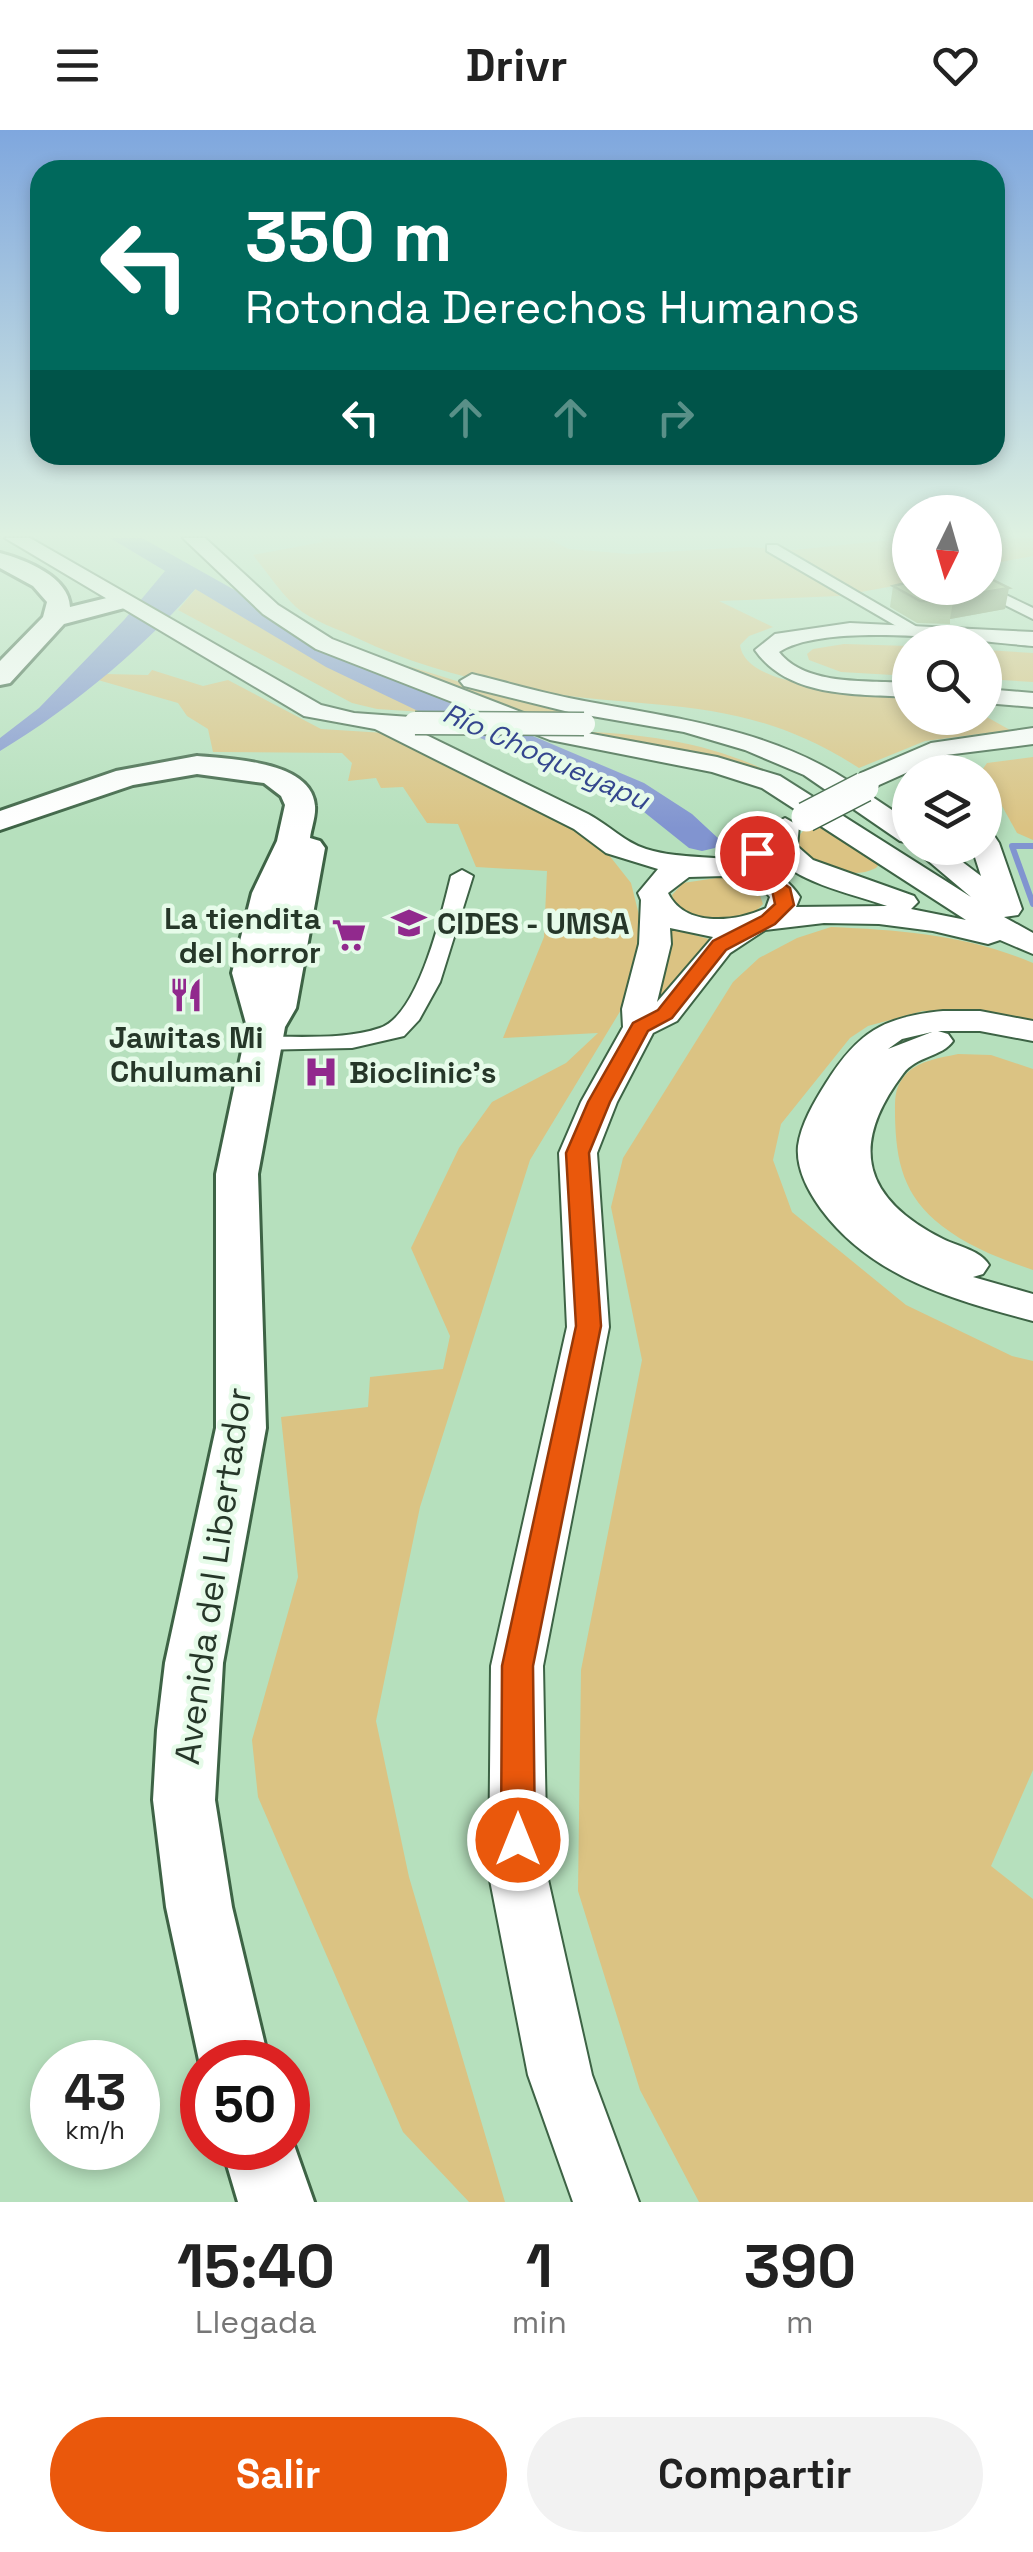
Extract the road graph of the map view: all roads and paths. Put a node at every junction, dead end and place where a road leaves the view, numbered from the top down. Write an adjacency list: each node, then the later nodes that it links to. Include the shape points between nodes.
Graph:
1 (40, 635): 8 (main road)
2 (178, 635): 12 (main road, via 313,710)
3 (305, 635): 24 (main road, via 559,735 741,771)
4 (333, 635): 14 (main road, via 366,650 551,701)
5 (892, 635): 9 (main road, via 819,638 776,651 778,666 802,677)
6 (1002, 640): 7 (main road)
7 (1033, 642)
8 (0, 677)
9 (892, 684)
10 (1002, 693): 11 (main road)
11 (1033, 696)
12 (378, 722): 13 (main road, bridge); 25 (main road, via 584,823)
13 (584, 724): 14 (main road); 28 (main road, via 703,742 760,759 814,786)
14 (716, 733): 23 (main road, via 812,769)
15 (1033, 736): 17 (main road)
16 (1033, 746): 17 (main road)
17 (980, 747): 18 (main road, via 940,748); 19 (main road)
18 (931, 755)
19 (964, 755)
20 (892, 779): 22 (main road, bridge)
21 (0, 821): 40 (main road, Avenida del Libertador, via 152,770 197,765 262,772 294,791 299,814 269,893 250,973)
22 (785, 827): 29 (main road); 31 (main road, via 754,863); 32 (main road, via 782,848 788,856)
23 (892, 840)
24 (892, 843)
25 (616, 846): 29 (main road); 33 (main road)
26 (892, 862): 32 (main road, via 881,874)
27 (992, 865): 34 (main road)
28 (927, 866): 32 (main road, via 923,888 909,892); 34 (main road); 37 (main road)
29 (698, 867): 31 (main road); 33 (main road, via 664,878)
30 (462, 876): 40 (street, via 449,932 401,1026 381,1036)
31 (765, 877): 32 (main road); 35 (main road, via 786,896 779,913)
32 (845, 882): 36 (main road)
33 (654, 898): 35 (main road, via 663,911 694,925); 38 (main road, via 655,944)
34 (1007, 909): 37 (main road)
35 (761, 922): 36 (main road, via 886,913); 38 (main road, via 720,946 665,1014)
36 (980, 932): 37 (main road)
37 (1030, 939)
38 (640, 1027): 47 (main road, via 578,1153 588,1326 518,1666 518,1875 560,2075)
39 (1033, 1031): 43 (main road, via 956,1021 886,1034 864,1053 825,1116 816,1144 830,1195 874,1244 941,1280)
40 (265, 1036): 44 (main road, Avenida del Libertador, via 237,1174 241,1428 194,1662 185,1782 199,1907)
41 (1033, 1051): 42 (main road, via 956,1039 898,1055 856,1120 850,1149 853,1175 889,1223 960,1262)
42 (1033, 1285)
43 (1033, 1308)
44 (228, 2040)
45 (266, 2170): 46 (main road)
46 (276, 2202)
47 (606, 2202)

